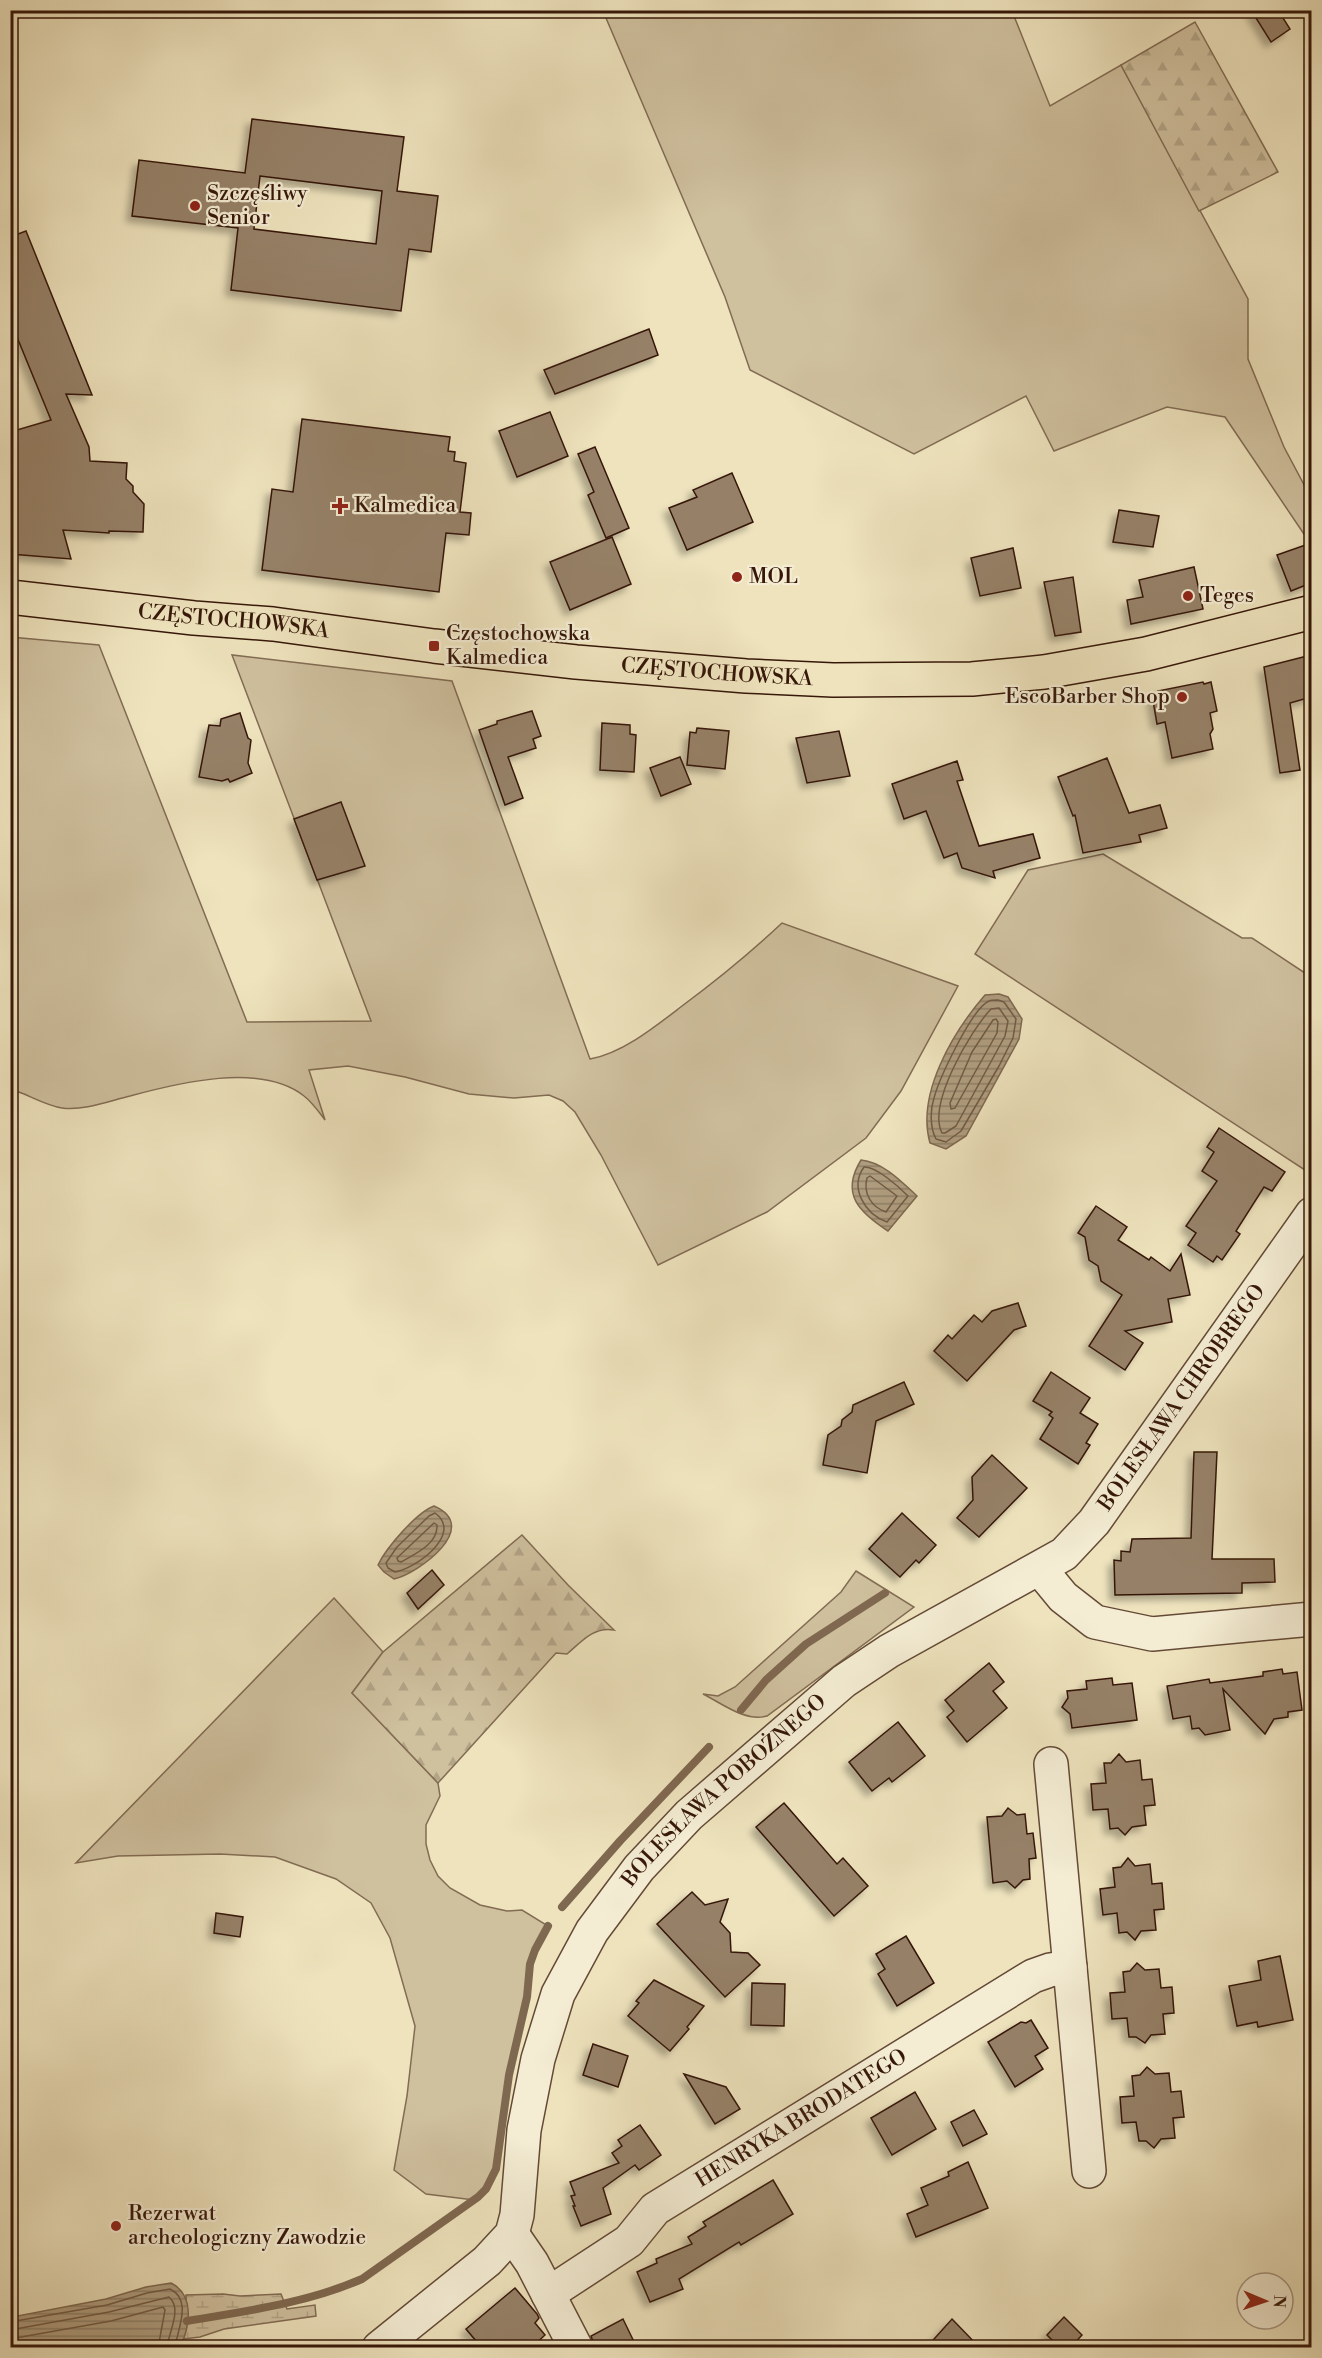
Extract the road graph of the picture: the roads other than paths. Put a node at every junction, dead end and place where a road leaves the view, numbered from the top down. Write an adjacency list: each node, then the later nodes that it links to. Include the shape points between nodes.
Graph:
1 (10, 597): 2 (main road, CZĘSTOCHOWSKA, via 273,624 576,662 834,680 972,679 1044,672 1146,654)
2 (1311, 612)
3 (1311, 1214): 4 (street, BOLESŁAWA CHROBREGO, via 1094,1522 1064,1554)
4 (1040, 1569): 5 (street, via 1063,1597 1095,1622 1152,1634); 9 (street, BOLESŁAWA POBOŻNEGO, via 889,1651 844,1681 689,1815 639,1868 592,1931 558,1994 538,2059 524,2130)
5 (1311, 1619)
6 (1051, 1764): 7 (street)
7 (1070, 1967): 8 (street); 10 (street, HENRYKA BRODATEGO, via 1033,1976 655,2209 629,2241)
8 (1089, 2171)
9 (512, 2234): 10 (street); 11 (street, via 487,2261)
10 (548, 2294): 12 (street)
11 (379, 2348)
12 (576, 2348)

